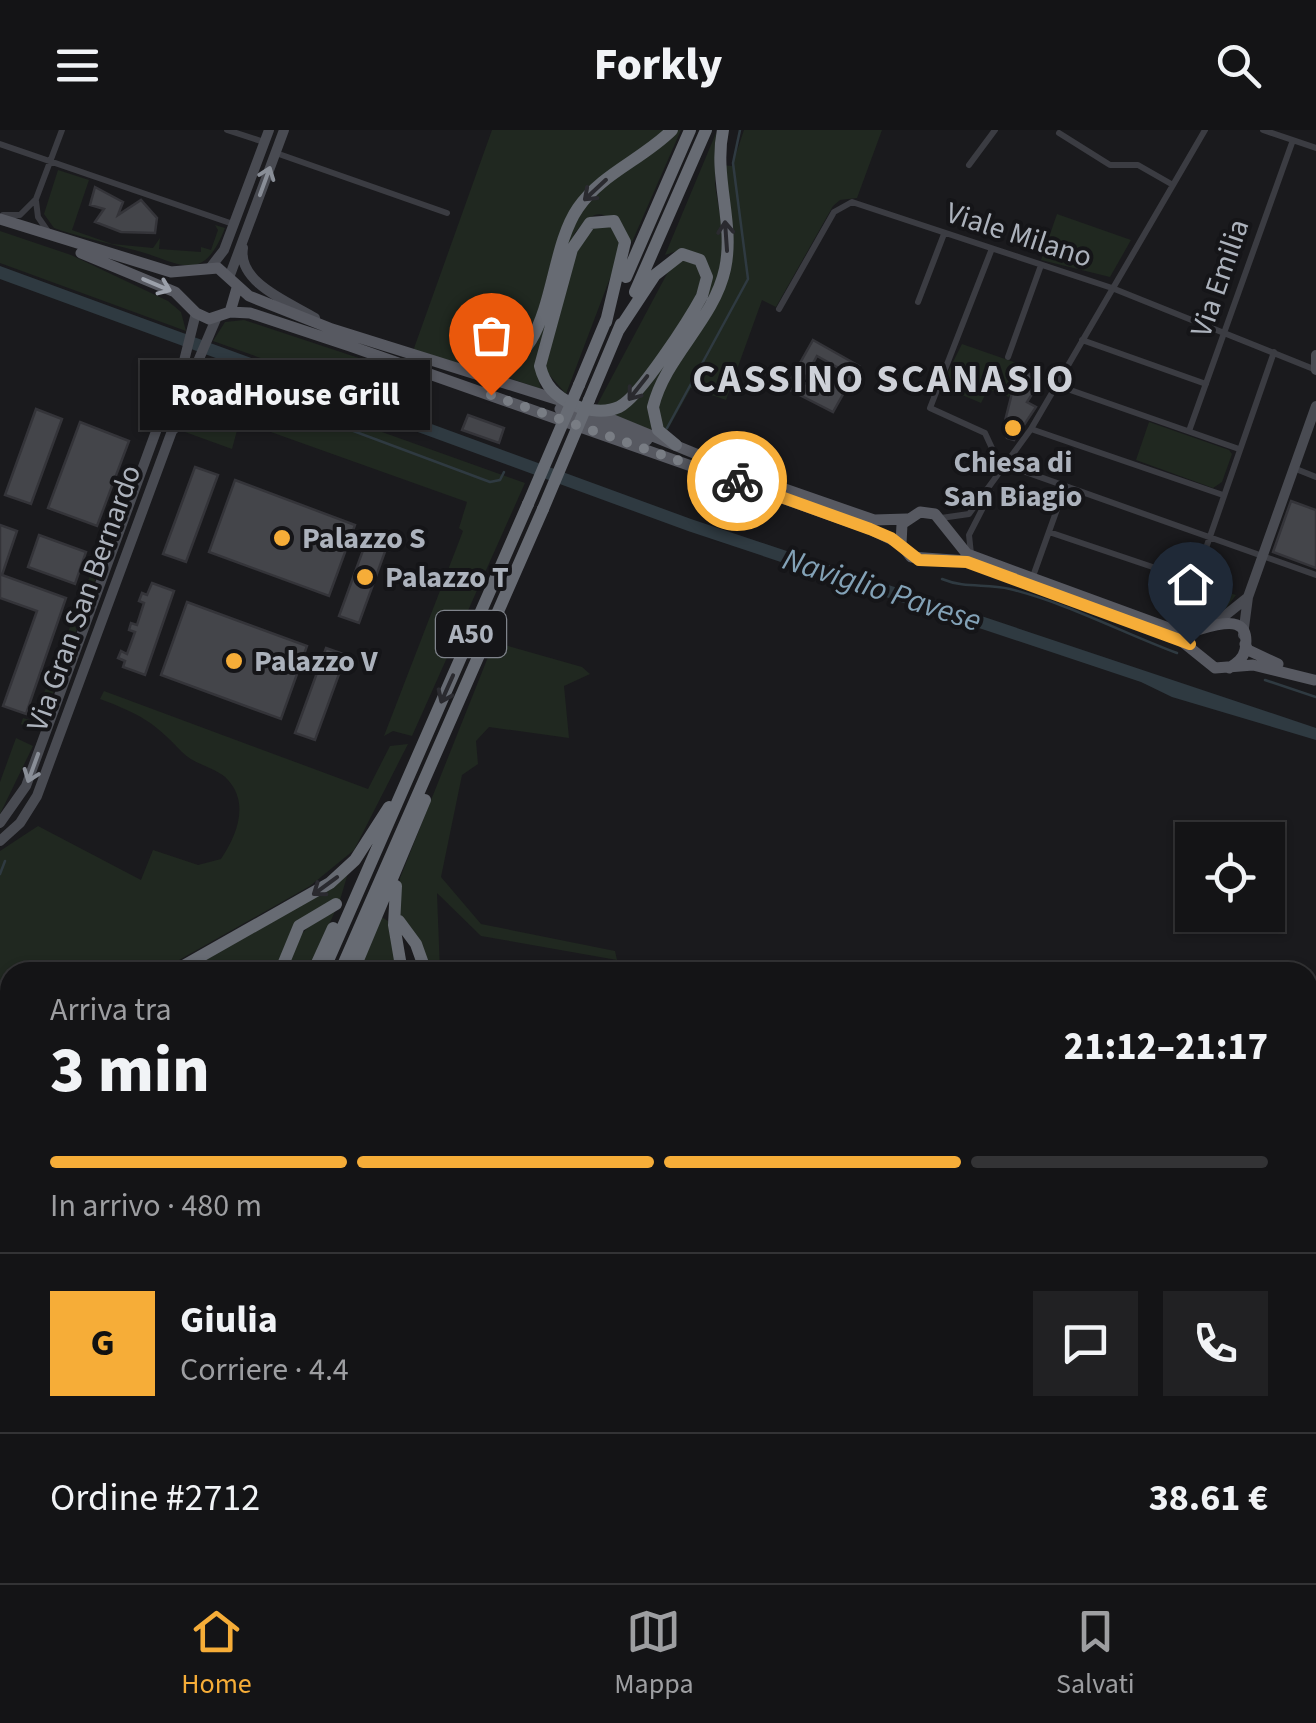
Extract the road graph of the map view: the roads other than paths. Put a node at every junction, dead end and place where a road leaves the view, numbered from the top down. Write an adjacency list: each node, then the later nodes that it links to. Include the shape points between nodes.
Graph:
1 (62, 130): 18 (street)
2 (227, 130): 14 (street)
3 (269, 130): 14 (main road)
4 (284, 130): 17 (main road)
5 (672, 130): 52 (highway, one-way to 52, via 598,185 576,210 532,338 512,365)
6 (690, 130): 41 (highway, A50)
7 (706, 130): 43 (highway, A50)
8 (723, 130): 63 (highway, one-way to 8, via 658,430 653,407 724,275 728,238 718,171)
9 (995, 130): 19 (street)
10 (1205, 130): 20 (street)
11 (1263, 130): 13 (street)
12 (1059, 133): 20 (street, via 1110,165 1138,165)
13 (1293, 140): 16 (street); 44 (street, Via Emilia)
14 (264, 142): 24 (main road)
15 (0, 144): 18 (street)
16 (1316, 148)
17 (276, 153): 22 (street); 25 (main road, one-way to 17)
18 (50, 161): 21 (street); 24 (street)
19 (969, 165)
20 (1173, 184): 34 (street)
21 (36, 199): 23 (street, via 20,214); 27 (street, via 44,226)
22 (447, 213)
23 (0, 219): 27 (main road); 35 (main road, one-way to 35)
24 (233, 224): 29 (main road)
25 (246, 233): 32 (main road); 42 (main road, via 241,256 256,282)
26 (944, 234): 28 (street, Viale Milano); 36 (street); 37 (street, Viale Milano, via 843,203)
27 (89, 248): 31 (main road)
28 (991, 251): 30 (street, Viale Milano); 65 (street, via 929,406 985,433)
29 (210, 268): 31 (main road); 32 (main road)
30 (1040, 268): 34 (street, Viale Milano); 49 (street)
31 (196, 273): 35 (main road)
32 (230, 275): 33 (main road)
33 (237, 288): 38 (main road); 42 (main road)
34 (1112, 288): 44 (street, Viale Milano); 45 (street)
35 (187, 300): 39 (main road)
36 (918, 302)
37 (779, 309)
38 (230, 312): 40 (main road); 77 (main road, via 350,346)
39 (196, 314): 40 (main road); 53 (main road, via 178,373)
40 (216, 318): 56 (main road)
41 (606, 322): 57 (highway, via 625,242 622,228 604,218 580,232 572,249 540,366 554,393); 93 (highway, A50, one-way to 93, bridge)
42 (332, 329): 48 (main road)
43 (618, 331): 57 (highway, A50); 57 (highway, one-way to 57, via 667,262 682,254 700,260 707,277 702,296 630,400 609,410)
44 (1224, 334): 46 (street, Viale Milano); 54 (street, Via Emilia)
45 (1082, 340): 54 (street); 55 (street)
46 (1274, 352): 50 (street, Viale Milano); 64 (street)
47 (1316, 354): 50 (street); 51 (main road)
48 (412, 355): 52 (main road); 69 (main road)
49 (1008, 357)
50 (1296, 359): 51 (street, Viale Milano)
51 (1316, 370)
52 (478, 372): 57 (main road)
53 (168, 379): 56 (main road, via 181,378); 59 (main road, via 154,393)
54 (1206, 384): 62 (street, Via Emilia)
55 (1056, 385): 61 (street); 62 (street)
56 (194, 389): 60 (main road, via 196,406)
57 (583, 404): 63 (main road); 92 (highway, A50, bridge)
58 (1316, 406): 66 (main road)
59 (156, 412): 60 (main road); 95 (main road, Via Gran San Bernardo, one-way to 95, via 158,426 26,786)
60 (182, 421): 96 (main road, Via Gran San Bernardo, via 172,431 37,796)
61 (1031, 429): 65 (street); 71 (street)
62 (1190, 432): 64 (street)
63 (676, 446): 69 (main road)
64 (1239, 449): 71 (street)
65 (1006, 465): 68 (street); 70 (street)
66 (1296, 469): 67 (street); 78 (main road)
67 (1316, 477)
68 (998, 478): 72 (street, via 969,514); 80 (street, via 969,535)
69 (756, 479): 73 (main road, via 874,520)
70 (1066, 487): 74 (street); 76 (street)
71 (1223, 495): 76 (street)
72 (941, 518): 73 (main road, via 928,512); 75 (main road)
73 (906, 519): 77 (main road)
74 (1049, 532): 82 (street); 83 (street)
75 (948, 533): 79 (main road); 80 (main road, via 959,550)
76 (1208, 538): 78 (street); 83 (street)
77 (900, 544): 79 (main road, via 919,560)
78 (1262, 556): 81 (street); 84 (main road)
79 (936, 557): 89 (main road, via 967,562 1180,639)
80 (978, 560): 82 (main road)
81 (1316, 576)
82 (1032, 579): 87 (main road, via 1182,632)
83 (1194, 581): 86 (street)
84 (1248, 597): 85 (main road); 88 (main road)
85 (1218, 622): 87 (main road); 88 (main road, via 1233,624)
86 (1180, 623)
87 (1204, 629): 89 (main road)
88 (1244, 640): 90 (main road, via 1240,660); 91 (main road, via 1251,652)
89 (1200, 655): 90 (main road, via 1210,666)
90 (1228, 668): 91 (main road, via 1253,665)
91 (1315, 680)
92 (444, 740): 97 (highway); 104 (highway, A50)
93 (414, 764): 94 (highway); 103 (highway, A50)
94 (386, 812): 100 (highway, one-way to 100, via 330,883); 102 (highway)
95 (0, 823)
96 (0, 841)
97 (399, 868): 105 (highway); 106 (highway, via 394,925)
98 (336, 904): 101 (highway, via 300,926)
99 (399, 921): 107 (highway)
100 (191, 962)
101 (284, 962)
102 (318, 962)
103 (327, 962)
104 (344, 962)
105 (357, 962)
106 (400, 962)
107 (422, 962)

